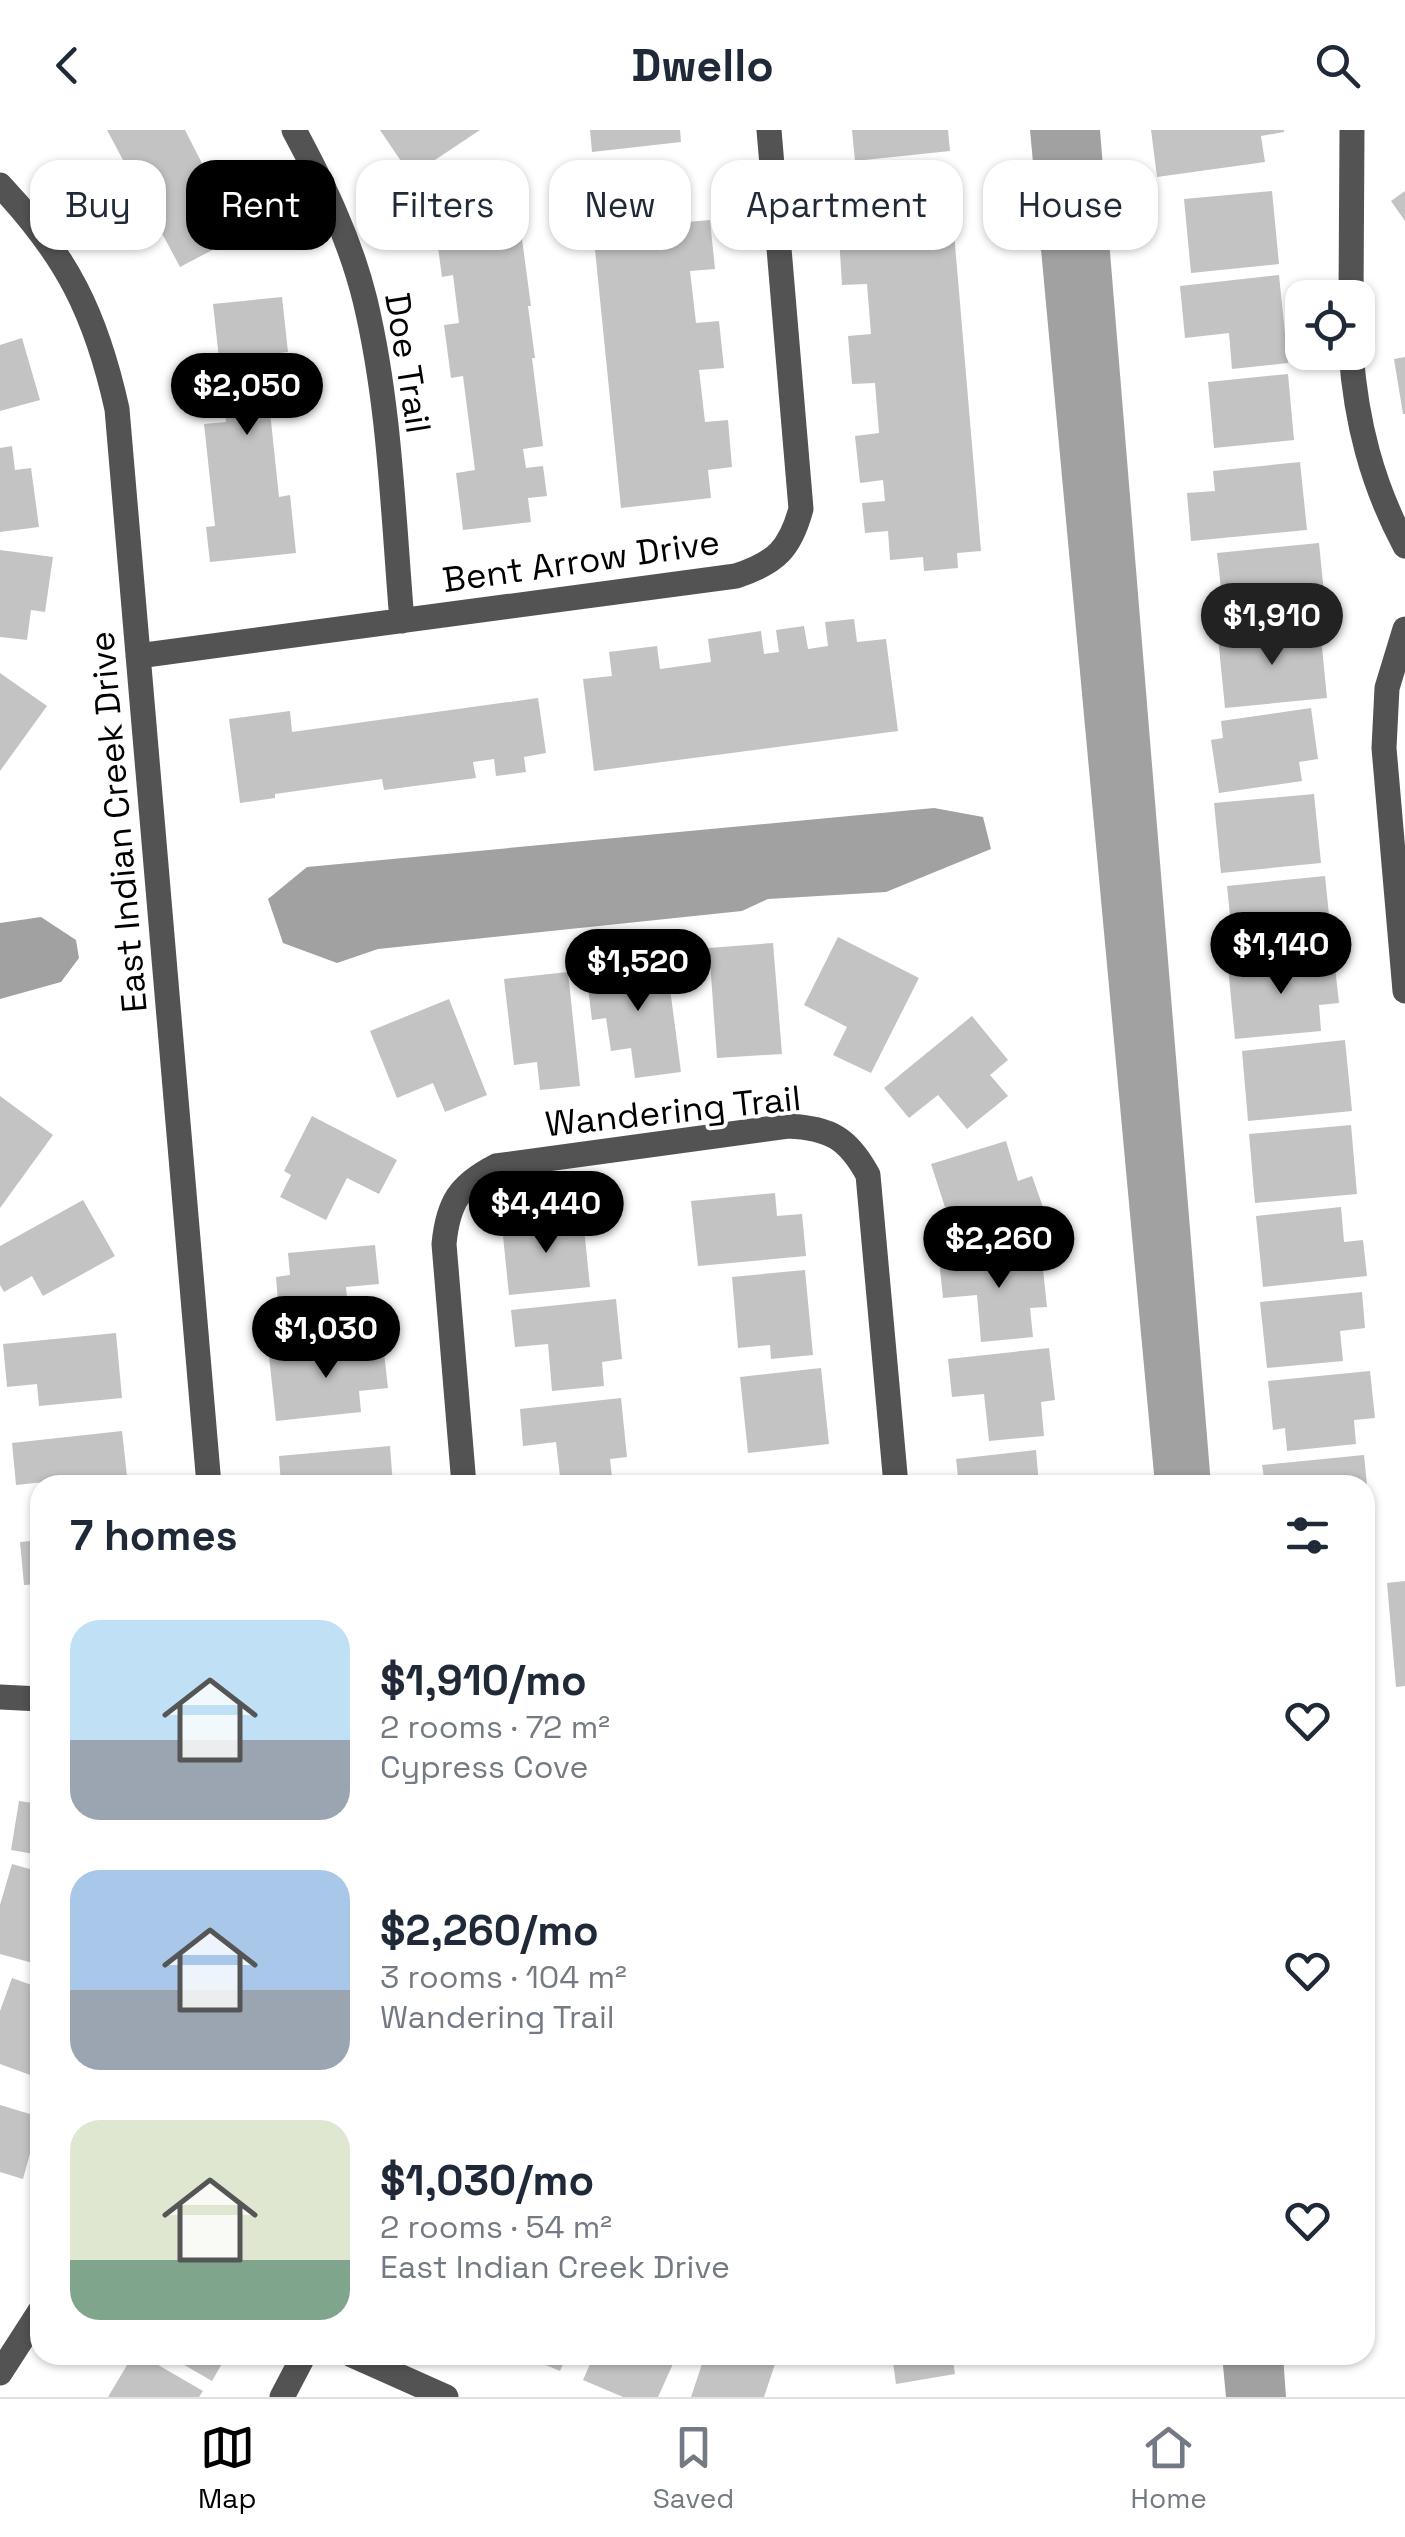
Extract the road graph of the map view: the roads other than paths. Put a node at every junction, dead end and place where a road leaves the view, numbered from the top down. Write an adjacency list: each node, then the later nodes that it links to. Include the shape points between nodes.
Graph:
1 (294, 130): 8 (street, Doe Trail, via 327,191 365,298 381,380)
2 (769, 130): 8 (street, Bent Arrow Drive, via 801,509 780,554 736,576)
3 (1352, 130): 5 (street)
4 (0, 185): 10 (street, East Indian Creek Drive, via 40,228 71,276 105,354 117,409)
5 (1351, 280)
6 (1353, 370): 7 (street, via 1370,467)
7 (1405, 546)
8 (402, 621): 10 (street, Bent Arrow Drive)
9 (1405, 629): 11 (street, via 1387,688 1384,748)
10 (138, 656): 12 (street, East Indian Creek Drive)
11 (1405, 990)
12 (208, 1475)
13 (463, 1475): 14 (street, Wandering Trail, via 444,1244 456,1196 496,1166 788,1126 838,1137 868,1176)
14 (895, 1475)
15 (0, 1697): 16 (street)
16 (30, 1698)
17 (30, 2326): 20 (street)
18 (299, 2365): 21 (street)
19 (374, 2365): 22 (street)
20 (0, 2373)
21 (282, 2397)
22 (446, 2397)

